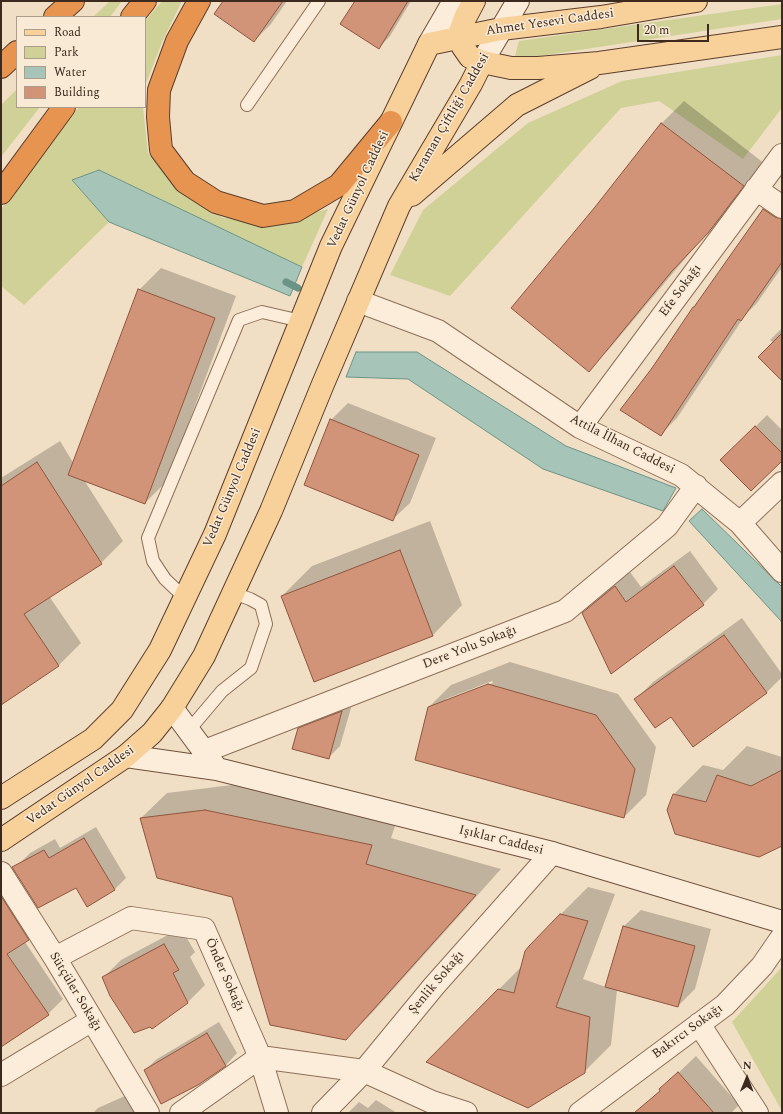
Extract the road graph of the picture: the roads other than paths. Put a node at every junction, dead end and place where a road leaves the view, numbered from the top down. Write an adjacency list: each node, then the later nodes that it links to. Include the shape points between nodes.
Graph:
1 (73, 1): 9 (highway)
2 (145, 1): 10 (highway)
3 (199, 1): 21 (highway, via 177,41 159,90 158,117 161,150 185,182 216,202 264,216 295,211 339,185)
4 (319, 1): 19 (lane)
5 (454, 1): 14 (street)
6 (474, 1): 12 (main road, via 465,18 460,32)
7 (518, 1): 11 (street)
8 (696, 1): 11 (main road, Ahmet Yesevi Caddesi, via 601,17)
9 (56, 16)
10 (133, 16)
11 (501, 29): 12 (main road, Ahmet Yesevi Caddesi); 16 (street, Karaman Çiftliği Caddesi)
12 (461, 37): 14 (main road, Ahmet Yesevi Caddesi); 16 (main road, via 463,47 470,56)
13 (782, 37): 17 (main road)
14 (429, 44): 21 (main road)
15 (16, 53): 18 (highway)
16 (482, 62): 17 (main road, via 511,68); 25 (main road, Karaman Çiftliği Caddesi)
17 (599, 63): 25 (main road, via 517,105)
18 (1, 67)
19 (247, 105)
20 (63, 108): 24 (highway)
21 (391, 122): 28 (main road, Vedat Günyol Caddesi, via 332,246)
22 (782, 155): 23 (street, Efe Sokağı)
23 (756, 189): 26 (street); 29 (street, Efe Sokağı)
24 (1, 193)
25 (399, 206): 27 (main road, Vedat Günyol Caddesi)
26 (782, 206)
27 (358, 301): 29 (street, Attila İlhan Caddesi, via 438,332); 34 (main road, Vedat Günyol Caddesi, via 271,511)
28 (301, 322): 35 (main road, Vedat Günyol Caddesi, via 215,534); 35 (lane, via 262,312 239,320 205,400 148,538 153,561 165,579)
29 (580, 427): 31 (street, Attila İlhan Caddesi, via 681,475)
30 (782, 483): 32 (street)
31 (696, 486): 32 (street, Attila İlhan Caddesi); 38 (street, Dere Yolu Sokağı, via 666,526 565,611)
32 (740, 523): 33 (street, Attila İlhan Caddesi)
33 (782, 571)
34 (233, 593): 36 (main road, Vedat Günyol Caddesi, via 204,656); 37 (lane, via 261,605 266,624 251,668 222,691)
35 (185, 598): 41 (main road, Vedat Günyol Caddesi, via 160,650 122,710 93,739)
36 (172, 708): 37 (street); 39 (main road, Vedat Günyol Caddesi, via 152,733)
37 (189, 730): 38 (street)
38 (205, 751): 40 (street)
39 (126, 756): 40 (street, Işıklar Caddesi); 42 (main road, Vedat Günyol Caddesi)
40 (218, 770): 43 (street, Işıklar Caddesi)
41 (1, 798)
42 (1, 840)
43 (552, 853): 45 (street, Işıklar Caddesi); 51 (street, Şenlik Sokağı)
44 (1, 873): 47 (street, Sütçüler Sokağı)
45 (782, 922)
46 (782, 937): 49 (street, Bakırcı Sokağı, via 762,966 725,1005)
47 (55, 958): 48 (street, Sütçüler Sokağı); 50 (street, Önder Sokağı, via 131,918 204,929)
48 (92, 1020): 52 (street); 53 (street, Sütçüler Sokağı)
49 (699, 1024): 58 (street, Bakırcı Sokağı); 59 (street)
50 (260, 1057): 51 (street); 54 (street); 55 (street, Önder Sokağı)
51 (364, 1071): 56 (street, Şenlik Sokağı); 57 (street, via 432,1102)
52 (1, 1075)
53 (148, 1113)
54 (181, 1113)
55 (277, 1113)
56 (323, 1113)
57 (466, 1113)
58 (580, 1113)
59 (757, 1113)

